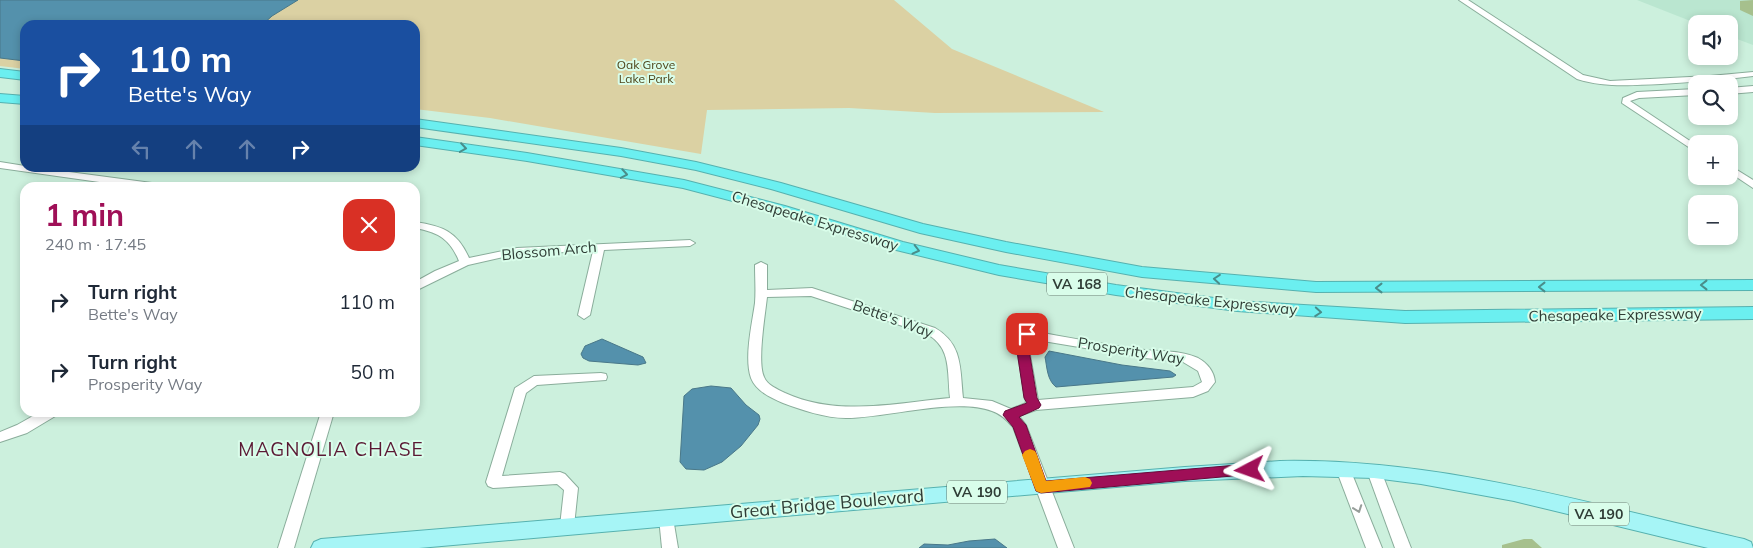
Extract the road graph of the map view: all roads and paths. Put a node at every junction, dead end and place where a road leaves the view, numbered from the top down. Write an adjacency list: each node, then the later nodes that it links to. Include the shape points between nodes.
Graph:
1 (1463, 0): 3 (street, via 1572,72 1594,82 1710,79)
2 (0, 73): 4 (highway)
3 (1753, 74)
4 (20, 75)
5 (1753, 89): 6 (street)
6 (1738, 90)
7 (1688, 92): 12 (street, via 1637,95 1626,103)
8 (0, 98): 9 (highway)
9 (20, 100)
10 (420, 124): 25 (highway, Chesapeake Expressway / VA 168, one-way to 10, via 1316,287 1142,272 920,228 696,166)
11 (420, 142): 27 (highway, Chesapeake Expressway / VA 168, one-way to 27, via 684,184 772,206 898,246 999,270 1237,306 1405,317)
12 (1688, 143)
13 (0, 165): 14 (street)
14 (20, 168)
15 (51, 172): 17 (street)
16 (1738, 174): 18 (street)
17 (123, 182)
18 (1753, 185)
19 (420, 226): 22 (street, via 448,234 459,247)
20 (690, 242): 21 (street, Blossom Arch)
21 (599, 247): 22 (street, Blossom Arch, via 517,252); 28 (street)
22 (465, 262): 24 (street, Blossom Arch)
23 (761, 265): 26 (street)
24 (420, 284)
25 (1753, 285)
26 (762, 294): 30 (street, Bette's Way, via 812,292 931,331 940,336 951,350); 30 (street, via 755,372 762,386 779,396 829,412 846,413)
27 (1753, 313)
28 (584, 315)
29 (602, 377): 40 (street, via 534,381 524,387 493,482 560,478 571,488)
30 (957, 402): 32 (street, via 998,406)
31 (1034, 405): 31 (street, Prosperity Way, via 1193,392 1203,389 1208,379 1205,370 1184,358 1027,334 1022,344); 32 (street, Prosperity Way)
32 (1010, 415): 38 (street, via 1019,425)
33 (43, 417): 35 (street)
34 (326, 417): 42 (street)
35 (0, 437)
36 (1343, 469): 37 (main road, Great Bridge Boulevard / VA 190); 38 (main road, Great Bridge Boulevard / VA 190, via 1269,468); 45 (street, one-way to 45)
37 (1374, 471): 46 (street); 47 (main road, Great Bridge Boulevard / VA 190, via 1509,493)
38 (1041, 487): 39 (main road, Great Bridge Boulevard / VA 190); 44 (street)
39 (666, 518): 40 (main road, Great Bridge Boulevard / VA 190); 43 (street)
40 (568, 526): 41 (main road, Great Bridge Boulevard / VA 190)
41 (333, 547)
42 (286, 548)
43 (670, 548)
44 (1066, 548)
45 (1374, 548)
46 (1403, 548)
47 (1744, 548)

